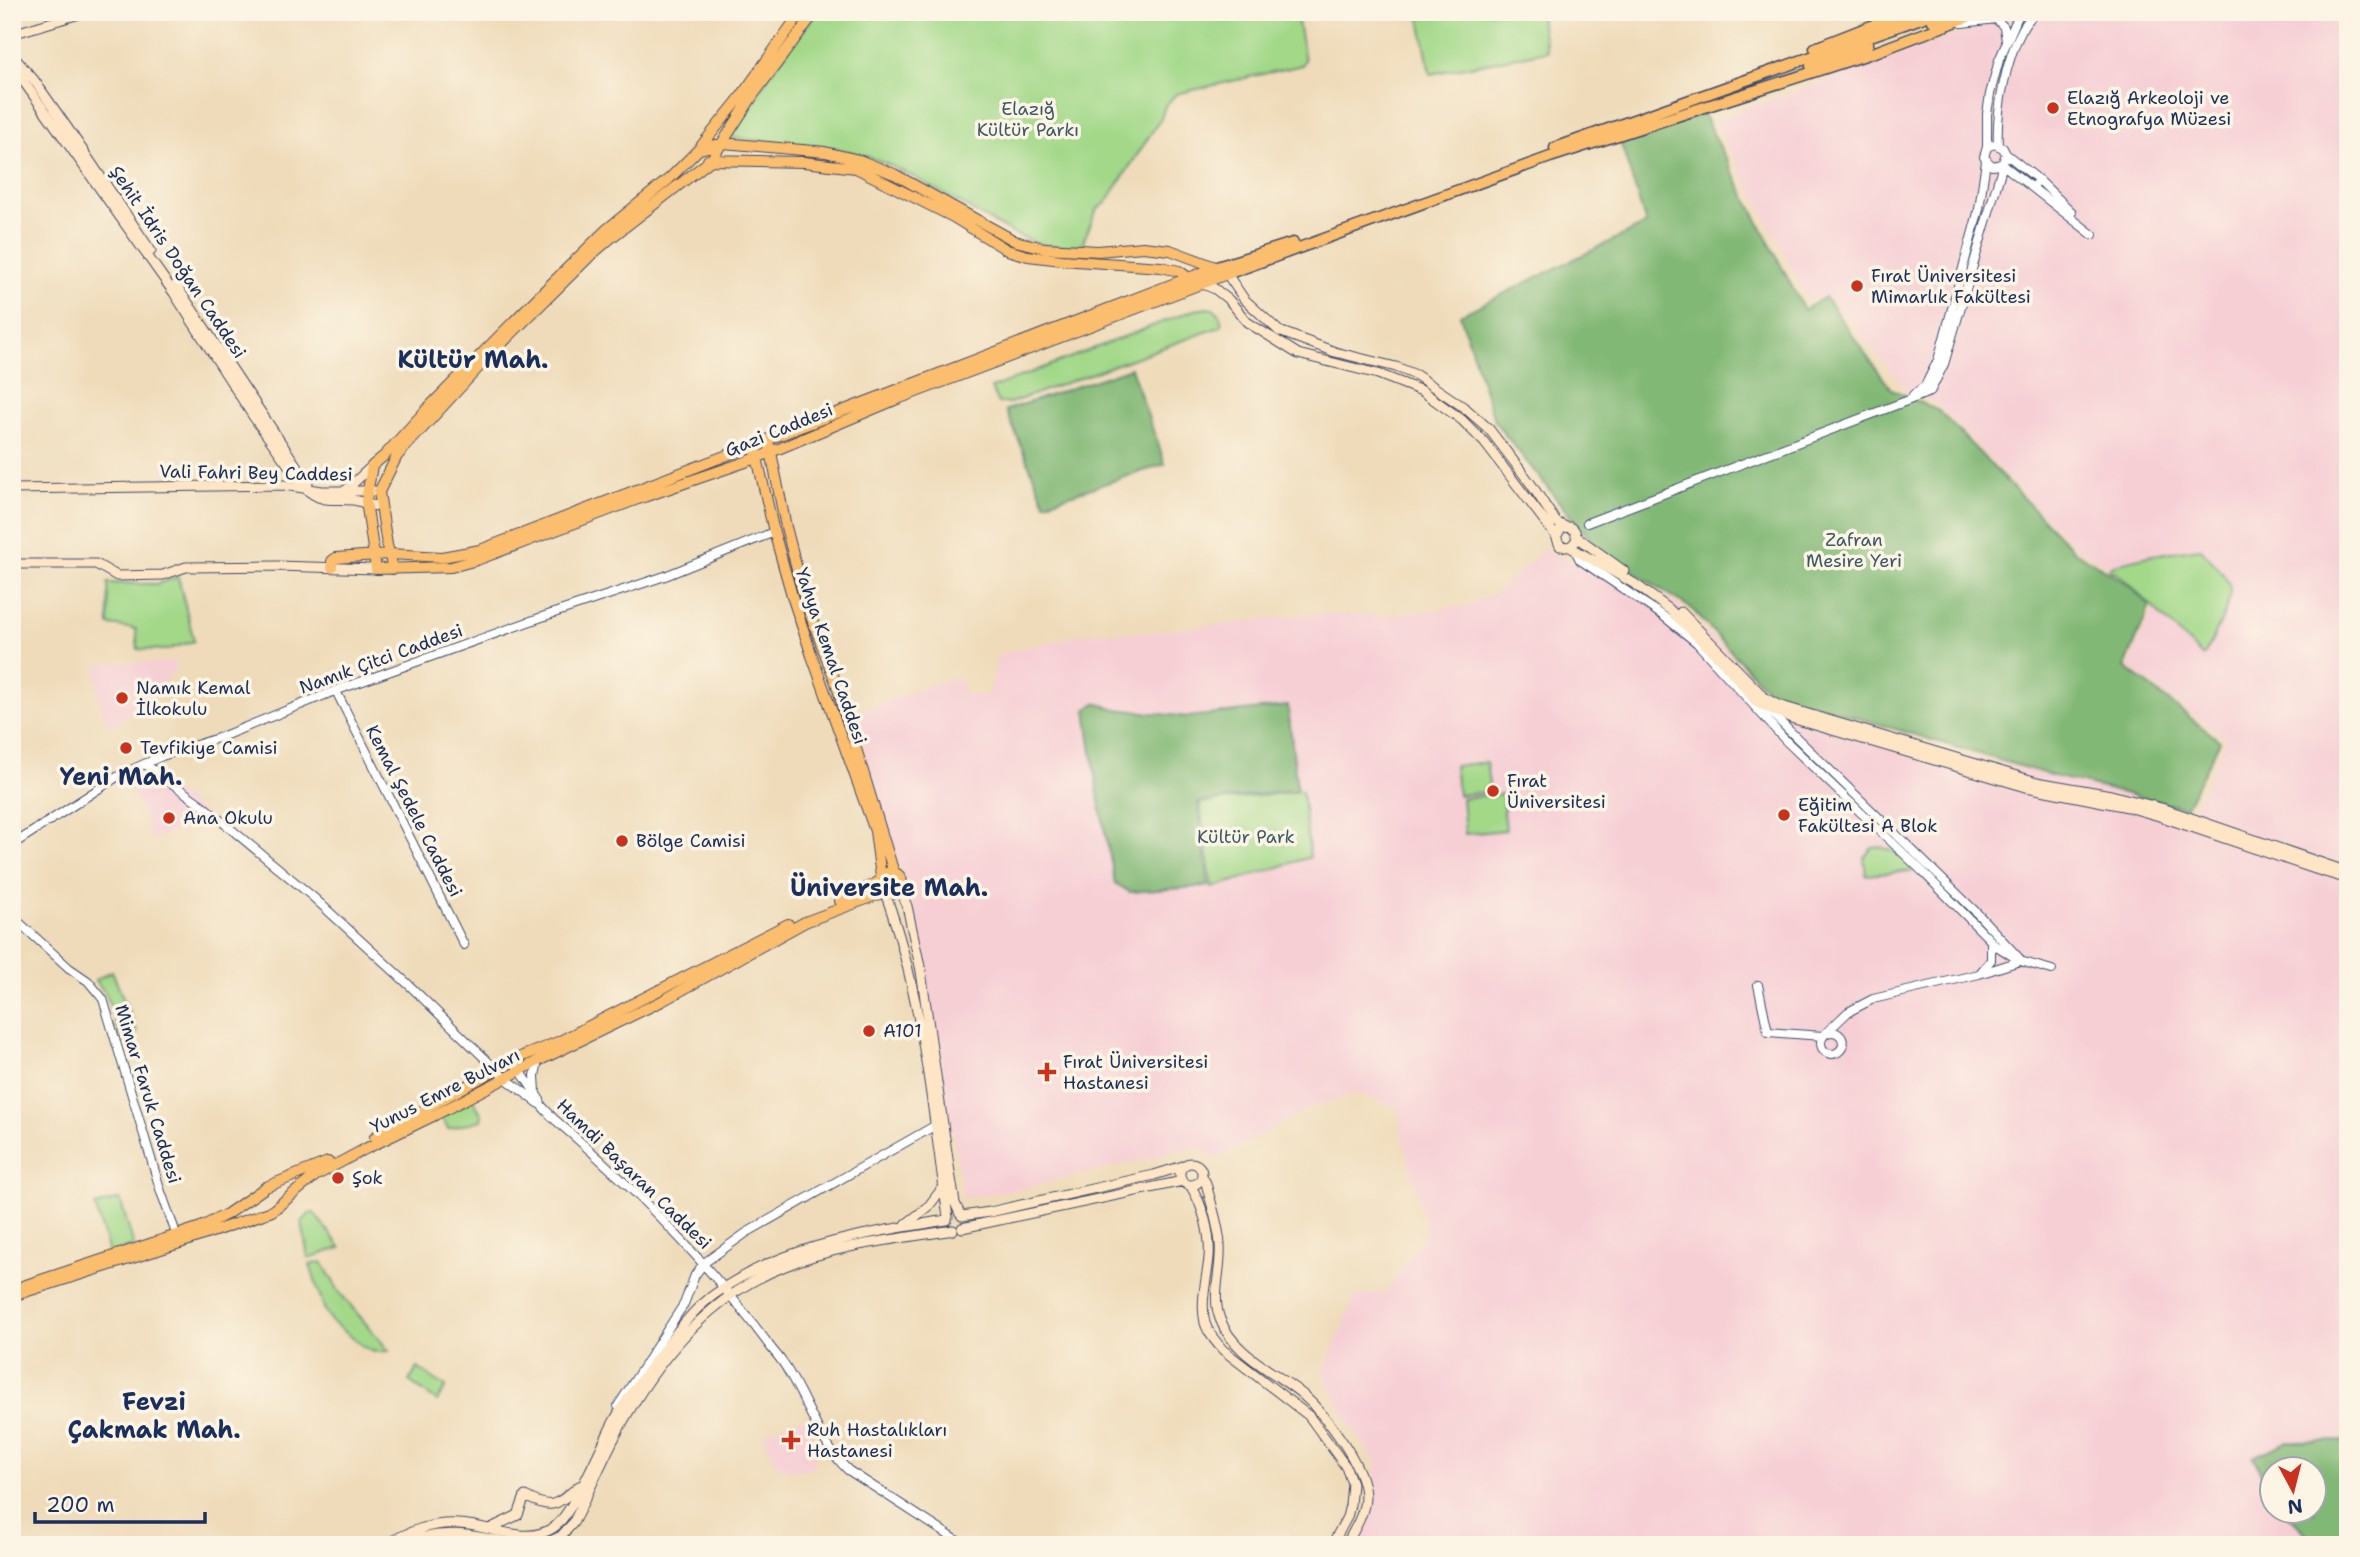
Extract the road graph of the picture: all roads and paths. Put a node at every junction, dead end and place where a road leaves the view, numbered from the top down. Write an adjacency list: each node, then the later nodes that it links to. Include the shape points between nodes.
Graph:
1 (86, 12): 11 (main road)
2 (801, 12): 20 (main road)
3 (815, 12): 17 (main road)
4 (1907, 12): 15 (highway)
5 (1938, 12): 15 (highway)
6 (1957, 12): 16 (highway)
7 (1981, 12): 10 (highway)
8 (2020, 12): 12 (street)
9 (2035, 12): 18 (street, via 2022,27 2012,53)
10 (1941, 27): 12 (street, via 1996,19 2004,27); 16 (highway)
11 (12, 34)
12 (2006, 45): 19 (street, via 1990,94)
13 (12, 55): 39 (main road, Şehit İdris Doğan Caddesi, via 184,297)
14 (12, 69): 35 (main road, Şehit İdris Doğan Caddesi, via 174,293)
15 (1670, 106): 27 (highway)
16 (1677, 116): 27 (highway)
17 (723, 143): 20 (main road); 23 (main road); 27 (main road, via 825,152 859,160 1031,246 1170,250)
18 (1998, 144): 19 (street); 21 (street)
19 (1987, 147): 24 (street)
20 (698, 150): 22 (main road)
21 (2006, 154): 25 (street); 26 (street)
22 (690, 158): 23 (main road); 36 (main road, via 606,230)
23 (711, 160): 28 (main road, via 856,168 1007,250 1062,260 1161,267); 42 (main road, via 612,237 489,356 397,456)
24 (1986, 161): 25 (street, via 1992,166); 30 (street, via 1979,209 1938,360 1925,386)
25 (2001, 164): 26 (street); 30 (street, via 1944,364 1930,392)
26 (2036, 183): 26 (street, via 2093,235 2056,195)
27 (1222, 271): 28 (main road, Gazi Caddesi); 29 (main road, Gazi Caddesi); 45 (main road, via 1279,331 1335,352 1396,367 1465,408 1489,429 1556,522)
28 (1189, 278): 29 (main road); 31 (main road, Gazi Caddesi)
29 (1203, 283): 33 (main road, Gazi Caddesi); 47 (main road, via 1229,300 1247,322 1298,354 1404,383 1462,419)
30 (1902, 404): 45 (street)
31 (769, 439): 32 (main road, Gazi Caddesi); 33 (main road, Yahya Kemal Caddesi)
32 (754, 444): 34 (main road, Yahya Kemal Caddesi); 49 (main road, Gazi Caddesi, via 480,550 442,557)
33 (771, 451): 34 (main road, Gazi Caddesi); 61 (main road, Yahya Kemal Caddesi, via 806,603 836,683)
34 (757, 458): 46 (main road, Yahya Kemal Caddesi); 54 (main road, Gazi Caddesi, via 472,562)
35 (285, 462): 37 (main road); 39 (main road, Şehit İdris Doğan Caddesi)
36 (372, 466): 40 (main road); 41 (main road)
37 (284, 485): 38 (main road, Vali Fahri Bey Caddesi); 39 (main road, Vali Fahri Bey Caddesi)
38 (12, 489)
39 (309, 489): 40 (main road, Vali Fahri Bey Caddesi); 43 (main road, via 323,500)
40 (346, 490): 41 (main road, Vali Fahri Bey Caddesi)
41 (366, 490): 42 (main road, Vali Fahri Bey Caddesi); 43 (main road)
42 (379, 492): 44 (main road)
43 (366, 504): 44 (main road); 50 (main road)
44 (380, 506): 49 (main road)
45 (1572, 531): 47 (main road, via 1559,530); 48 (main road); 60 (main road, via 1692,621 1765,698 1778,705 2036,782 2165,809)
46 (774, 532): 55 (street, Namık Çitci Caddesi, via 665,576); 62 (main road, Yahya Kemal Caddesi, via 812,656 875,831)
47 (1556, 536): 48 (main road, via 1560,546)
48 (1573, 548): 56 (main road, via 1669,609); 59 (street, via 1580,560 1697,643 1785,740)
49 (390, 554): 50 (main road, Gazi Caddesi); 54 (main road)
50 (374, 555): 52 (main road, Gazi Caddesi, via 336,558); 53 (main road)
51 (12, 564): 52 (main road, Gazi Caddesi, via 96,564 117,576 163,575 186,567)
52 (332, 567): 53 (main road, Gazi Caddesi)
53 (376, 569): 54 (main road, Gazi Caddesi)
54 (393, 569)
55 (336, 691): 57 (street, Namık Çitci Caddesi); 68 (street, Kemal Şedele Caddesi)
56 (1766, 708): 59 (street); 63 (main road, via 2026,787 2159,816)
57 (145, 764): 58 (street, Namık Çitci Caddesi, via 120,775); 75 (street, via 202,804 313,897)
58 (12, 845)
59 (1922, 866): 67 (street); 69 (street, via 1974,909)
60 (2348, 872)
61 (894, 873): 62 (main road); 64 (main road, via 901,880)
62 (881, 879): 65 (main road); 73 (main road, Yunus Emre Bulvarı, via 558,1042)
63 (2348, 879)
64 (900, 889): 65 (main road); 85 (main road, via 908,906 921,971 951,1176)
65 (885, 892): 74 (main road, Yunus Emre Bulvarı, via 805,922 662,1001); 80 (main road, via 906,959)
66 (12, 916): 89 (street, Mimar Faruk Caddesi, via 103,999)
67 (1991, 942): 69 (street); 71 (street, via 1991,960)
68 (464, 945)
69 (2020, 961): 70 (street); 71 (street)
70 (2052, 970)
71 (1979, 974): 72 (street, via 1873,999 1825,1034 1768,1032)
72 (1758, 985)
73 (513, 1060): 75 (main road, Yunus Emre Bulvarı); 76 (street, Hamdi Başaran Caddesi)
74 (538, 1061): 76 (main road, Yunus Emre Bulvarı); 78 (street, Hamdi Başaran Caddesi)
75 (497, 1069): 77 (street); 89 (main road, Yunus Emre Bulvarı, via 339,1157 266,1188 227,1214)
76 (520, 1070): 77 (main road, Yunus Emre Bulvarı); 78 (street, Hamdi Başaran Caddesi)
77 (505, 1078): 79 (street); 93 (main road, Yunus Emre Bulvarı, via 315,1176 272,1211)
78 (536, 1095): 79 (street, Hamdi Başaran Caddesi)
79 (541, 1105): 90 (street, Hamdi Başaran Caddesi)
80 (936, 1125): 84 (main road); 90 (street, via 746,1233)
81 (1183, 1166): 82 (main road, via 1198,1165); 83 (main road, via 1180,1172); 85 (main road)
82 (1202, 1176): 83 (main road, via 1196,1184); 103 (main road, via 1221,1249 1220,1319 1246,1353 1303,1395 1360,1472 1363,1510)
83 (1186, 1183): 88 (main road); 102 (main road, via 1200,1206 1209,1240 1204,1312 1211,1336 1309,1416 1346,1466 1352,1483 1350,1505)
84 (944, 1185): 86 (main road); 87 (main road, via 928,1207)
85 (961, 1215): 86 (main road); 88 (main road, via 964,1223)
86 (947, 1218): 87 (main road); 88 (main road, via 947,1225)
87 (903, 1226): 92 (main road, via 785,1256 755,1270)
88 (957, 1229): 92 (main road, via 803,1260)
89 (177, 1236): 91 (main road, Yunus Emre Bulvarı)
90 (704, 1263): 92 (street, Hamdi Başaran Caddesi); 94 (street, via 684,1304)
91 (12, 1289)
92 (727, 1292): 95 (main road, via 690,1315 629,1395); 100 (main road, via 680,1340 629,1412 573,1523 561,1536); 101 (street, Hamdi Başaran Caddesi, via 789,1372 834,1457)
93 (12, 1296)
94 (613, 1416)
95 (583, 1482): 96 (main road, via 549,1505 525,1496 518,1515); 96 (main road, via 569,1510 552,1529 529,1535)
96 (488, 1529): 97 (main road, via 435,1525)
97 (383, 1545)
98 (402, 1545): 99 (main road, via 445,1533)
99 (519, 1545)
100 (542, 1545)
101 (964, 1545)
102 (1332, 1545)
103 (1346, 1545)

